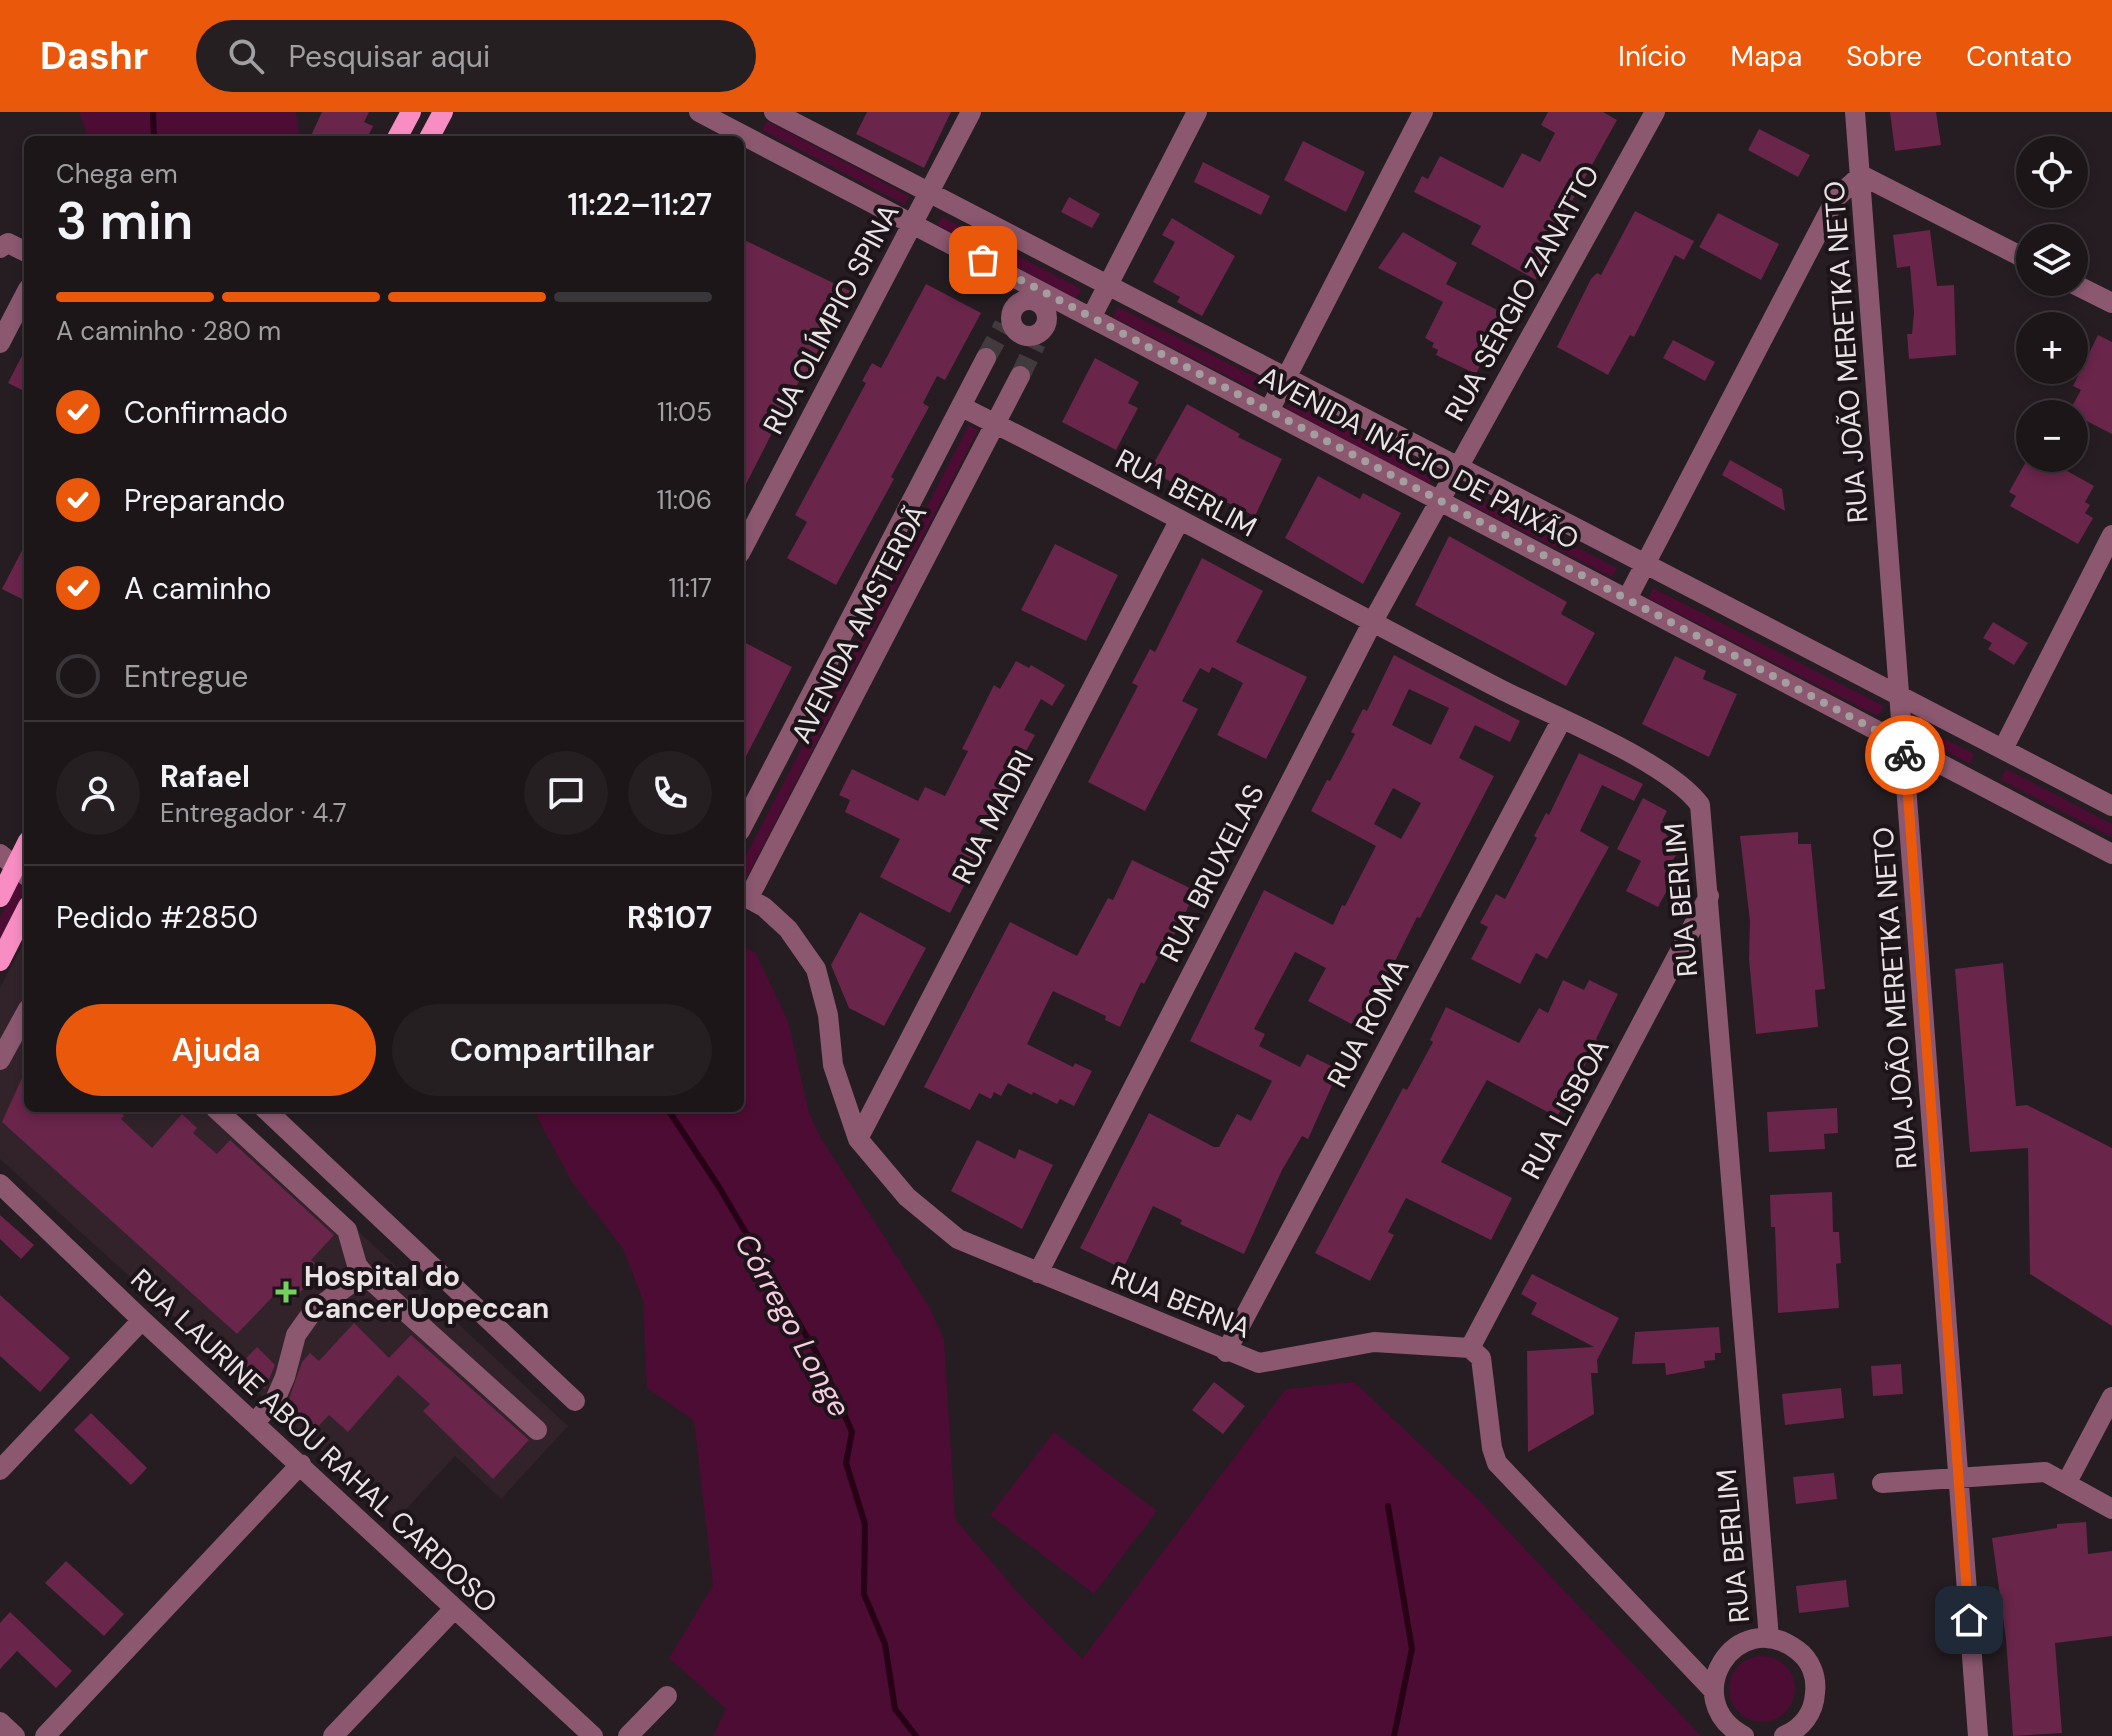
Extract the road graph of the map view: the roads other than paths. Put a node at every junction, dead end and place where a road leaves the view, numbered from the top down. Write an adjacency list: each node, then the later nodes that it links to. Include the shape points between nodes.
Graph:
1 (411, 112): 11 (main road)
2 (443, 112): 12 (main road)
3 (699, 112): 10 (street, AVENIDA INÁCIO DE PAIXÃO)
4 (774, 112): 14 (street, AVENIDA INÁCIO DE PAIXÃO)
5 (971, 112): 14 (street, RUA OLÍMPIO SPINA)
6 (1197, 112): 20 (street)
7 (1423, 112): 29 (street)
8 (1655, 112): 33 (street, RUA SÉRGIO ZANATTO)
9 (1855, 112): 13 (street, RUA JOÃO MERETKA NETO)
10 (736, 127): 15 (street, AVENIDA INÁCIO DE PAIXÃO)
11 (398, 136)
12 (430, 136)
13 (1861, 175): 18 (street); 38 (street, via 1836,198); 41 (street, RUA JOÃO MERETKA NETO)
14 (929, 192): 15 (street, RUA OLÍMPIO SPINA); 20 (street, AVENIDA INÁCIO DE PAIXÃO)
15 (912, 224): 19 (street, AVENIDA INÁCIO DE PAIXÃO); 37 (street, RUA OLÍMPIO SPINA)
16 (0, 248): 17 (street, via 8,243)
17 (24, 251)
18 (2016, 254)
19 (1027, 283): 23 (street, AVENIDA INÁCIO DE PAIXÃO); 23 (street, via 1008,317 1022,301 1034,301 1044,308 1040,335)
20 (1108, 284): 25 (street); 29 (street, AVENIDA INÁCIO DE PAIXÃO)
21 (2088, 291): 24 (street)
22 (24, 297): 26 (street)
23 (1058, 300): 25 (street, AVENIDA INÁCIO DE PAIXÃO)
24 (2112, 303)
25 (1091, 318): 31 (street, AVENIDA INÁCIO DE PAIXÃO)
26 (0, 343)
27 (986, 358): 30 (street, AVENIDA AMSTERDÃ)
28 (1020, 376): 32 (street, AVENIDA AMSTERDÃ)
29 (1286, 378): 31 (street); 33 (street, AVENIDA INÁCIO DE PAIXÃO)
30 (962, 407): 32 (street, RUA BERLIM); 46 (street, AVENIDA AMSTERDÃ)
31 (1269, 411): 34 (street, AVENIDA INÁCIO DE PAIXÃO)
32 (995, 424): 35 (street, RUA BERLIM); 50 (street, AVENIDA AMSTERDÃ)
33 (1459, 465): 34 (street, RUA SÉRGIO ZANATTO); 38 (street, AVENIDA INÁCIO DE PAIXÃO)
34 (1438, 500): 39 (street, AVENIDA INÁCIO DE PAIXÃO); 40 (street, RUA BRUXELAS)
35 (1179, 521): 40 (street, RUA BERLIM); 60 (street, RUA MADRI)
36 (2112, 535): 44 (street)
37 (744, 545)
38 (1645, 564): 39 (street); 41 (street, AVENIDA INÁCIO DE PAIXÃO)
39 (1627, 599): 43 (street, AVENIDA INÁCIO DE PAIXÃO)
40 (1372, 623): 42 (street, RUA BERLIM); 62 (street, RUA BRUXELAS)
41 (1900, 698): 43 (street, RUA JOÃO MERETKA NETO); 44 (street, AVENIDA INÁCIO DE PAIXÃO)
42 (1561, 721): 51 (street, RUA BERLIM, via 1688,788 1700,805); 66 (street, RUA ROMA)
43 (1904, 745): 48 (street, AVENIDA INÁCIO DE PAIXÃO); 73 (street, RUA JOÃO MERETKA NETO)
44 (2003, 749): 45 (street, AVENIDA INÁCIO DE PAIXÃO)
45 (2112, 806)
46 (744, 823)
47 (24, 848): 49 (main road)
48 (2112, 854)
49 (14, 866): 52 (main road)
50 (744, 896): 60 (street, RUA BERNA, via 788,929 816,969 833,1065)
51 (1709, 896): 65 (street, RUA LISBOA); 78 (street, RUA BERLIM)
52 (0, 898): 53 (street)
53 (24, 918)
54 (24, 921): 55 (main road)
55 (0, 961)
56 (24, 1016): 57 (street)
57 (0, 1060)
58 (219, 1112): 63 (street, via 347,1230)
59 (268, 1112): 68 (street)
60 (858, 1139): 62 (street, RUA BERNA, via 907,1197 958,1239)
61 (0, 1184): 64 (street, RUA LAURINE ABOU RAHAL CARDOSO)
62 (1038, 1273): 66 (street, RUA BERNA)
63 (364, 1274): 69 (street, via 313,1311 296,1335 275,1400); 70 (street)
64 (142, 1320): 69 (street, RUA LAURINE ABOU RAHAL CARDOSO); 72 (street)
65 (1470, 1348): 66 (street, RUA BERNA, via 1374,1342 1259,1363); 79 (street, via 1481,1358 1497,1463)
66 (1226, 1352)
67 (2112, 1397): 74 (street)
68 (575, 1401)
69 (255, 1422): 71 (street, RUA LAURINE ABOU RAHAL CARDOSO)
70 (537, 1430)
71 (301, 1464): 77 (street, RUA LAURINE ABOU RAHAL CARDOSO); 83 (street)
72 (0, 1470)
73 (1959, 1475): 74 (street, via 2045,1472); 75 (street); 89 (street, RUA JOÃO MERETKA NETO)
74 (2067, 1482): 76 (street)
75 (1882, 1483)
76 (2112, 1509)
77 (454, 1609): 84 (street); 85 (street, RUA LAURINE ABOU RAHAL CARDOSO)
78 (1769, 1638): 79 (street, via 1729,1652); 88 (street, via 1801,1652 1816,1685 1807,1719)
79 (1714, 1691): 87 (street, via 1717,1709)
80 (667, 1696): 86 (street)
81 (0, 1722): 82 (street)
82 (15, 1736)
83 (45, 1736)
84 (333, 1736)
85 (593, 1736)
86 (628, 1736)
87 (1744, 1736)
88 (1784, 1736)
89 (1978, 1736)

